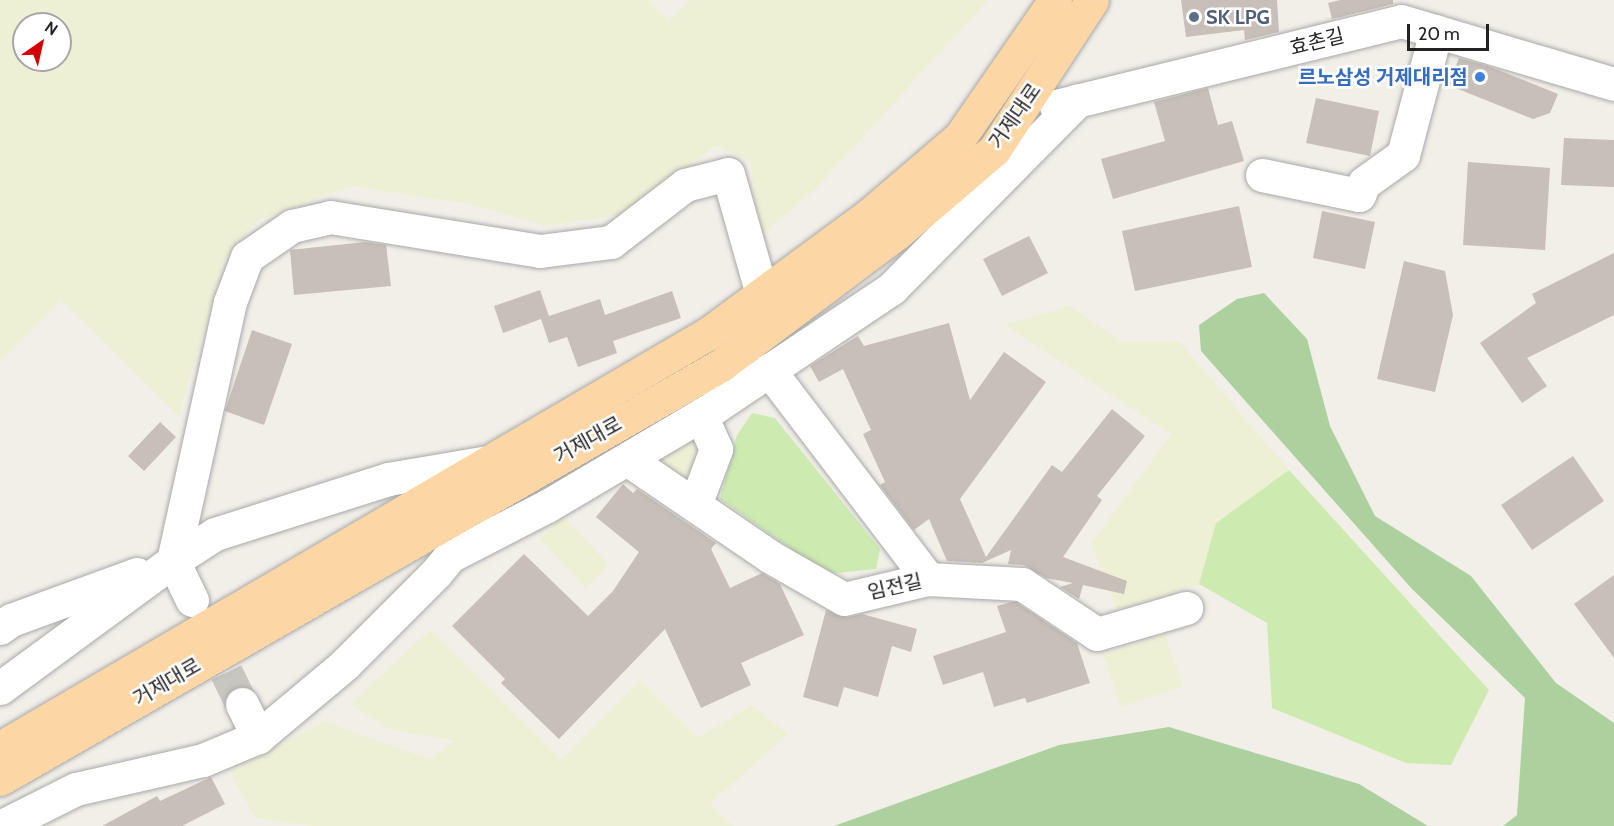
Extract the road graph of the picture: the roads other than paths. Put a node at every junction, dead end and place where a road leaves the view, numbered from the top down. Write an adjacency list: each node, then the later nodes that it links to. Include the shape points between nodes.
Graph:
1 (1055, 0): 8 (main road, 거제대로, via 960,137 869,214)
2 (1096, 1): 6 (main road, 거제대로)
3 (1436, 32): 4 (street, 효촌길); 5 (street, 효촌길, via 1401,21); 7 (street, via 1403,155 1364,183 1359,195)
4 (1614, 84)
5 (1078, 100): 6 (street, 효촌길); 9 (street, via 892,288)
6 (1017, 116): 12 (main road, 거제대로, via 994,150 897,233 721,365)
7 (1262, 176)
8 (762, 294): 12 (main road, 거제대로); 15 (street, via 728,174 685,185 611,242 540,251 330,217 292,226 247,257 230,302)
9 (769, 370): 10 (street); 16 (street)
10 (701, 415): 11 (street); 13 (street, via 716,448)
11 (627, 459): 13 (street, 임전길); 14 (street, via 548,506)
12 (498, 473): 14 (street); 15 (street, via 388,479 215,534); 23 (main road, 거제대로, via 311,568); 24 (main road, 거제대로)
13 (695, 505): 16 (street, 임전길, via 769,556 844,599)
14 (450, 556): 22 (street, via 344,665)
15 (173, 561): 17 (street); 19 (street, via 11,620); 20 (street)
16 (927, 579): 18 (street, 임전길, via 1022,584 1097,634)
17 (192, 600)
18 (1186, 608)
19 (0, 628)
20 (0, 688)
21 (242, 704): 22 (street)
22 (258, 737): 25 (street, via 203,760 76,789)
23 (0, 748)
24 (0, 779)
25 (2, 826)

